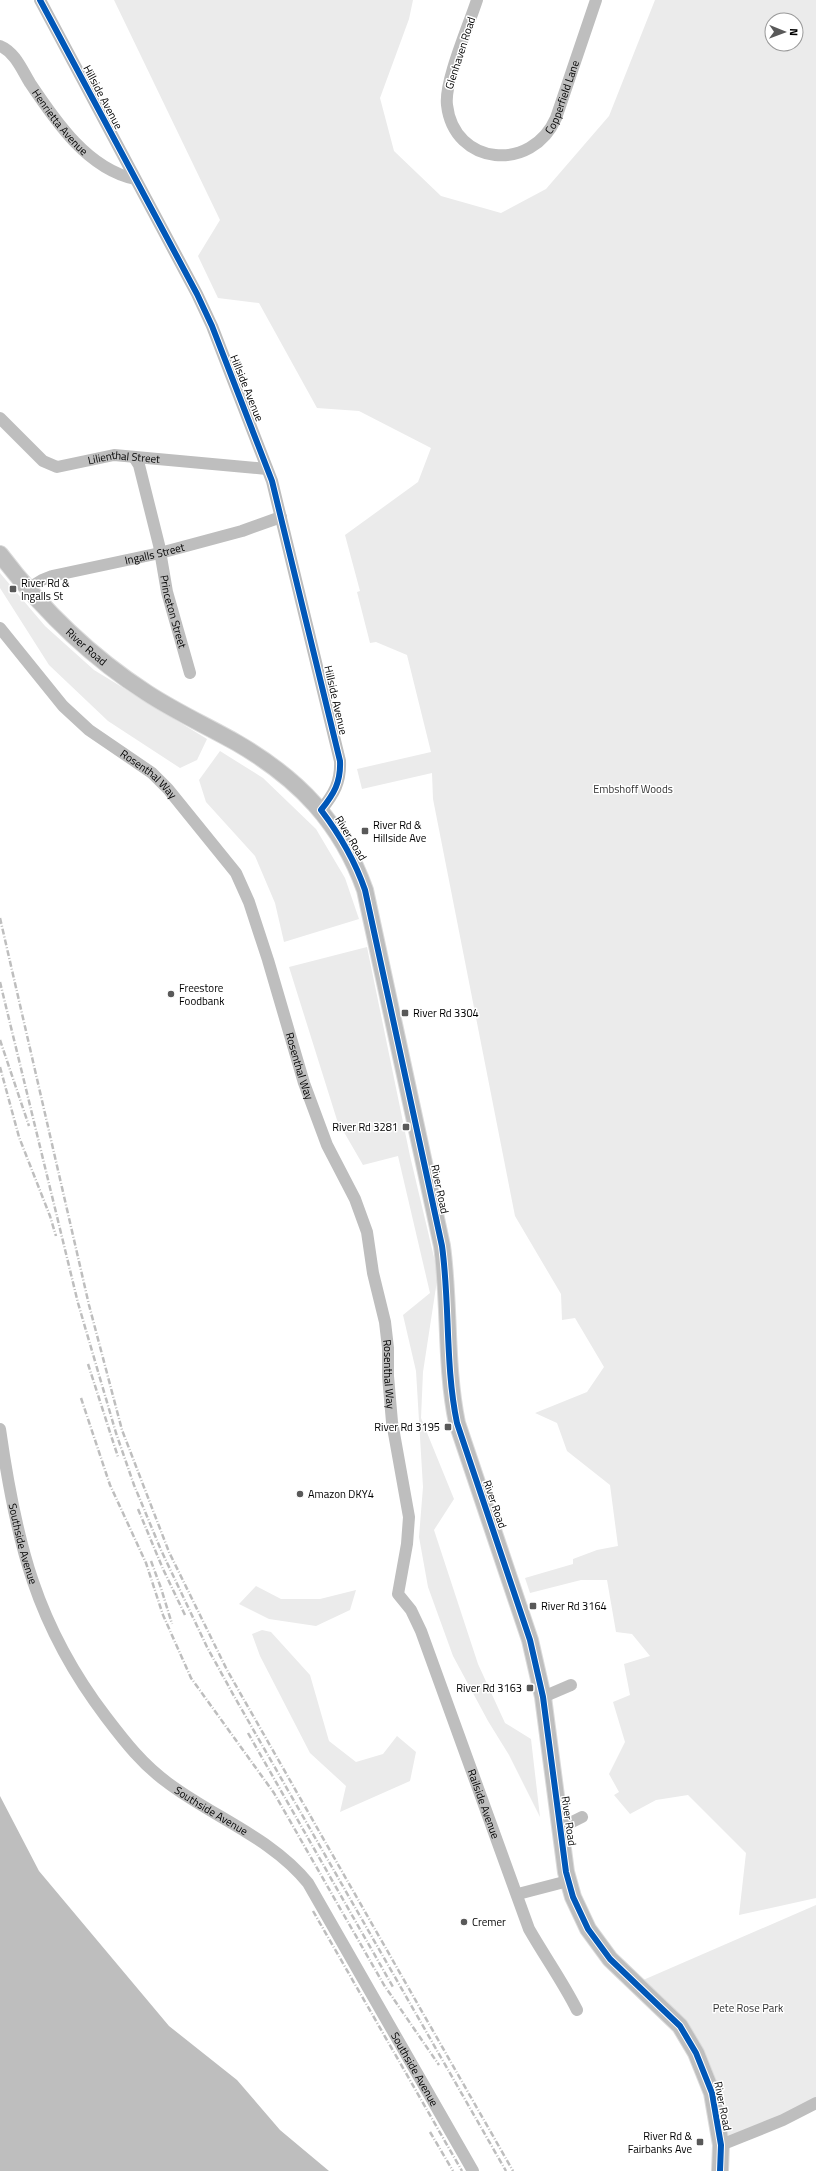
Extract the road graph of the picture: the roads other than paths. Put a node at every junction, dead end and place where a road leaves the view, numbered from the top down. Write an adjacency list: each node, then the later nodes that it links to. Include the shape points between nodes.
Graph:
1 (40, 0): 6 (street, Hillside Avenue)
2 (477, 0): 5 (street, Glenhaven Road, via 449,85 447,104 460,136 472,146)
3 (596, 0): 5 (street, Copperfield Lane, via 549,133 528,151 509,156)
4 (0, 46): 6 (street, Henrietta Avenue, via 13,55 49,110 79,146 99,165 113,173)
5 (493, 156)
6 (136, 179): 9 (street, Hillside Avenue, via 212,326)
7 (0, 418): 8 (street, Lilienthal Street, via 51,466 63,466 103,456)
8 (134, 457): 9 (street, Lilienthal Street); 11 (street, Princeton Street, via 139,465)
9 (267, 469): 10 (street, Hillside Avenue, via 277,496)
10 (280, 516): 11 (street, Ingalls Street, via 258,526); 16 (street, Hillside Avenue, via 340,761 338,786)
11 (160, 552): 13 (street, Ingalls Street, via 52,576); 15 (street, Princeton Street)
12 (0, 554): 13 (main road, River Road)
13 (29, 588): 16 (main road, River Road, via 66,628 115,671 146,693 265,761 302,790)
14 (0, 628): 18 (street, Rosenthal Way, via 63,706 89,730 152,773 168,789 236,873 249,902 304,1084 327,1145 356,1198 367,1232 373,1273 385,1322 392,1422 409,1517)
15 (190, 673)
16 (321, 810): 20 (main road, River Road, via 355,863 365,890 442,1246 452,1392 457,1423 521,1610)
17 (0, 1429): 28 (street, Southside Avenue, via 14,1516 28,1570 43,1611 77,1676 142,1762 156,1774 274,1851 298,1871 315,1896)
18 (398, 1594): 24 (street, Railside Avenue, via 411,1610 421,1631)
19 (571, 1685): 20 (street)
20 (543, 1697): 22 (main road, River Road)
21 (582, 1817): 22 (street)
22 (560, 1828): 23 (main road, River Road)
23 (568, 1881): 24 (street); 27 (main road, River Road, via 579,1913 603,1949 634,1984 680,2026 696,2053 712,2093)
24 (518, 1894): 25 (street, Railside Avenue, via 529,1929)
25 (577, 2010)
26 (816, 2103): 27 (street, via 783,2120)
27 (720, 2145): 29 (main road, River Road)
28 (473, 2171)
29 (720, 2171)

